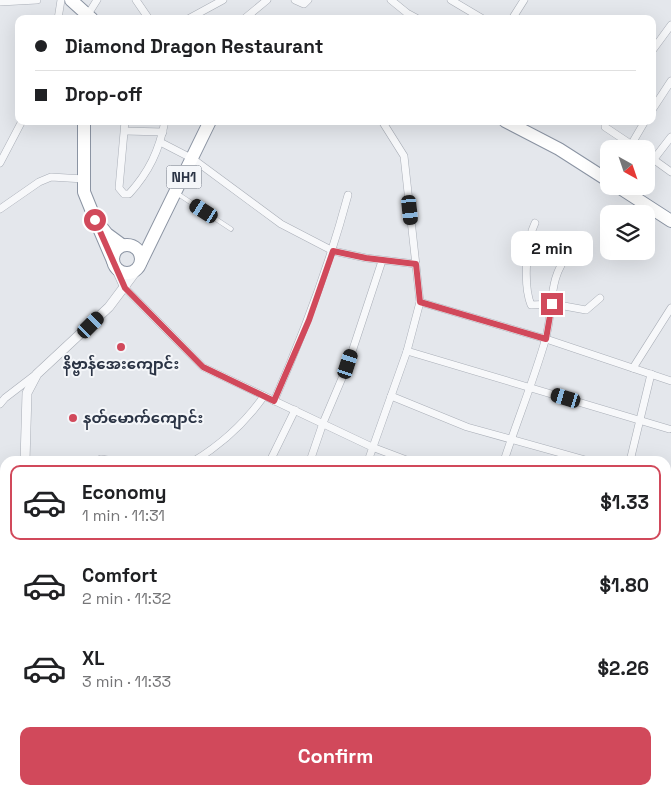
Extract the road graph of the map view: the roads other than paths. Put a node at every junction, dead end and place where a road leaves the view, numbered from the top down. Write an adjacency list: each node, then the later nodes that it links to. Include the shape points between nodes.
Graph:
1 (37, 0): 12 (street)
2 (61, 0): 14 (street)
3 (71, 0): 15 (highway)
4 (97, 0): 16 (street)
5 (223, 0): 18 (street)
6 (266, 0): 19 (street)
7 (294, 0): 13 (street)
8 (391, 0): 20 (street)
9 (451, 0): 21 (street)
10 (524, 0): 22 (street)
11 (140, 1): 17 (street)
12 (0, 2)
13 (306, 2)
14 (59, 15)
15 (87, 15)
16 (90, 15)
17 (147, 15)
18 (195, 15)
19 (249, 15)
20 (410, 15)
21 (476, 15)
22 (515, 15)
23 (671, 25): 24 (street)
24 (656, 46)
25 (671, 81): 26 (street)
26 (656, 104)
27 (20, 125): 45 (street)
28 (84, 125): 48 (highway)
29 (125, 125): 36 (street)
30 (164, 125): 37 (street)
31 (208, 125): 43 (highway, NH1)
32 (385, 125): 64 (street, via 404,156)
33 (513, 125): 47 (highway)
34 (605, 125): 39 (street)
35 (644, 125): 40 (street)
36 (125, 131): 37 (street); 41 (street, via 119,188 124,194 141,181)
37 (163, 132): 41 (street)
38 (671, 136): 42 (street)
39 (624, 140)
40 (634, 140)
41 (162, 142): 43 (street)
42 (655, 158)
43 (194, 159): 49 (highway, NH1); 59 (street, via 281,224)
44 (655, 160): 46 (street)
45 (0, 163)
46 (671, 172)
47 (600, 175)
48 (84, 179): 52 (street, via 51,177); 53 (highway, via 85,198)
49 (176, 193): 56 (lane); 57 (highway, NH1)
50 (348, 195): 59 (street)
51 (631, 195): 54 (highway)
52 (0, 209)
53 (95, 220): 58 (highway, via 107,234); 62 (highway)
54 (671, 221)
55 (535, 223): 68 (street, via 529,235 528,248 530,300 532,305)
56 (231, 229)
57 (157, 232): 58 (highway); 63 (highway, NH1)
58 (126, 245): 62 (highway, via 115,252); 63 (highway, via 138,250)
59 (333, 251): 61 (street); 79 (street, via 309,320)
60 (571, 251): 68 (street, via 555,275)
61 (382, 261): 64 (street); 83 (street, via 348,364)
62 (114, 263): 63 (highway, via 127,273); 65 (street)
63 (140, 264): 65 (street)
64 (416, 264): 67 (street)
65 (125, 288): 73 (street, via 91,325); 77 (street, via 203,367)
66 (600, 298): 68 (street, via 586,310)
67 (420, 302): 70 (street); 71 (street)
68 (552, 304): 70 (street)
69 (671, 308): 72 (street)
70 (546, 339): 72 (street); 76 (street)
71 (407, 351): 76 (street); 78 (street)
72 (633, 368): 74 (street)
73 (37, 374): 80 (street); 87 (street, via 27,393)
74 (651, 374): 75 (street); 82 (street)
75 (671, 380)
76 (529, 387): 82 (street); 85 (street)
77 (264, 396): 79 (street); 88 (street, via 241,425)
78 (392, 396): 85 (street, via 468,427); 86 (street)
79 (274, 401): 81 (street)
80 (0, 404)
81 (295, 410): 83 (street); 89 (street)
82 (641, 421): 84 (street); 95 (street)
83 (322, 423): 86 (street); 90 (street)
84 (669, 429)
85 (512, 438): 93 (street); 94 (street)
86 (372, 446): 91 (street); 92 (street)
87 (25, 456)
88 (202, 456)
89 (272, 456)
90 (312, 456)
91 (369, 456)
92 (397, 456)
93 (506, 456)
94 (572, 456)
95 (631, 456)

